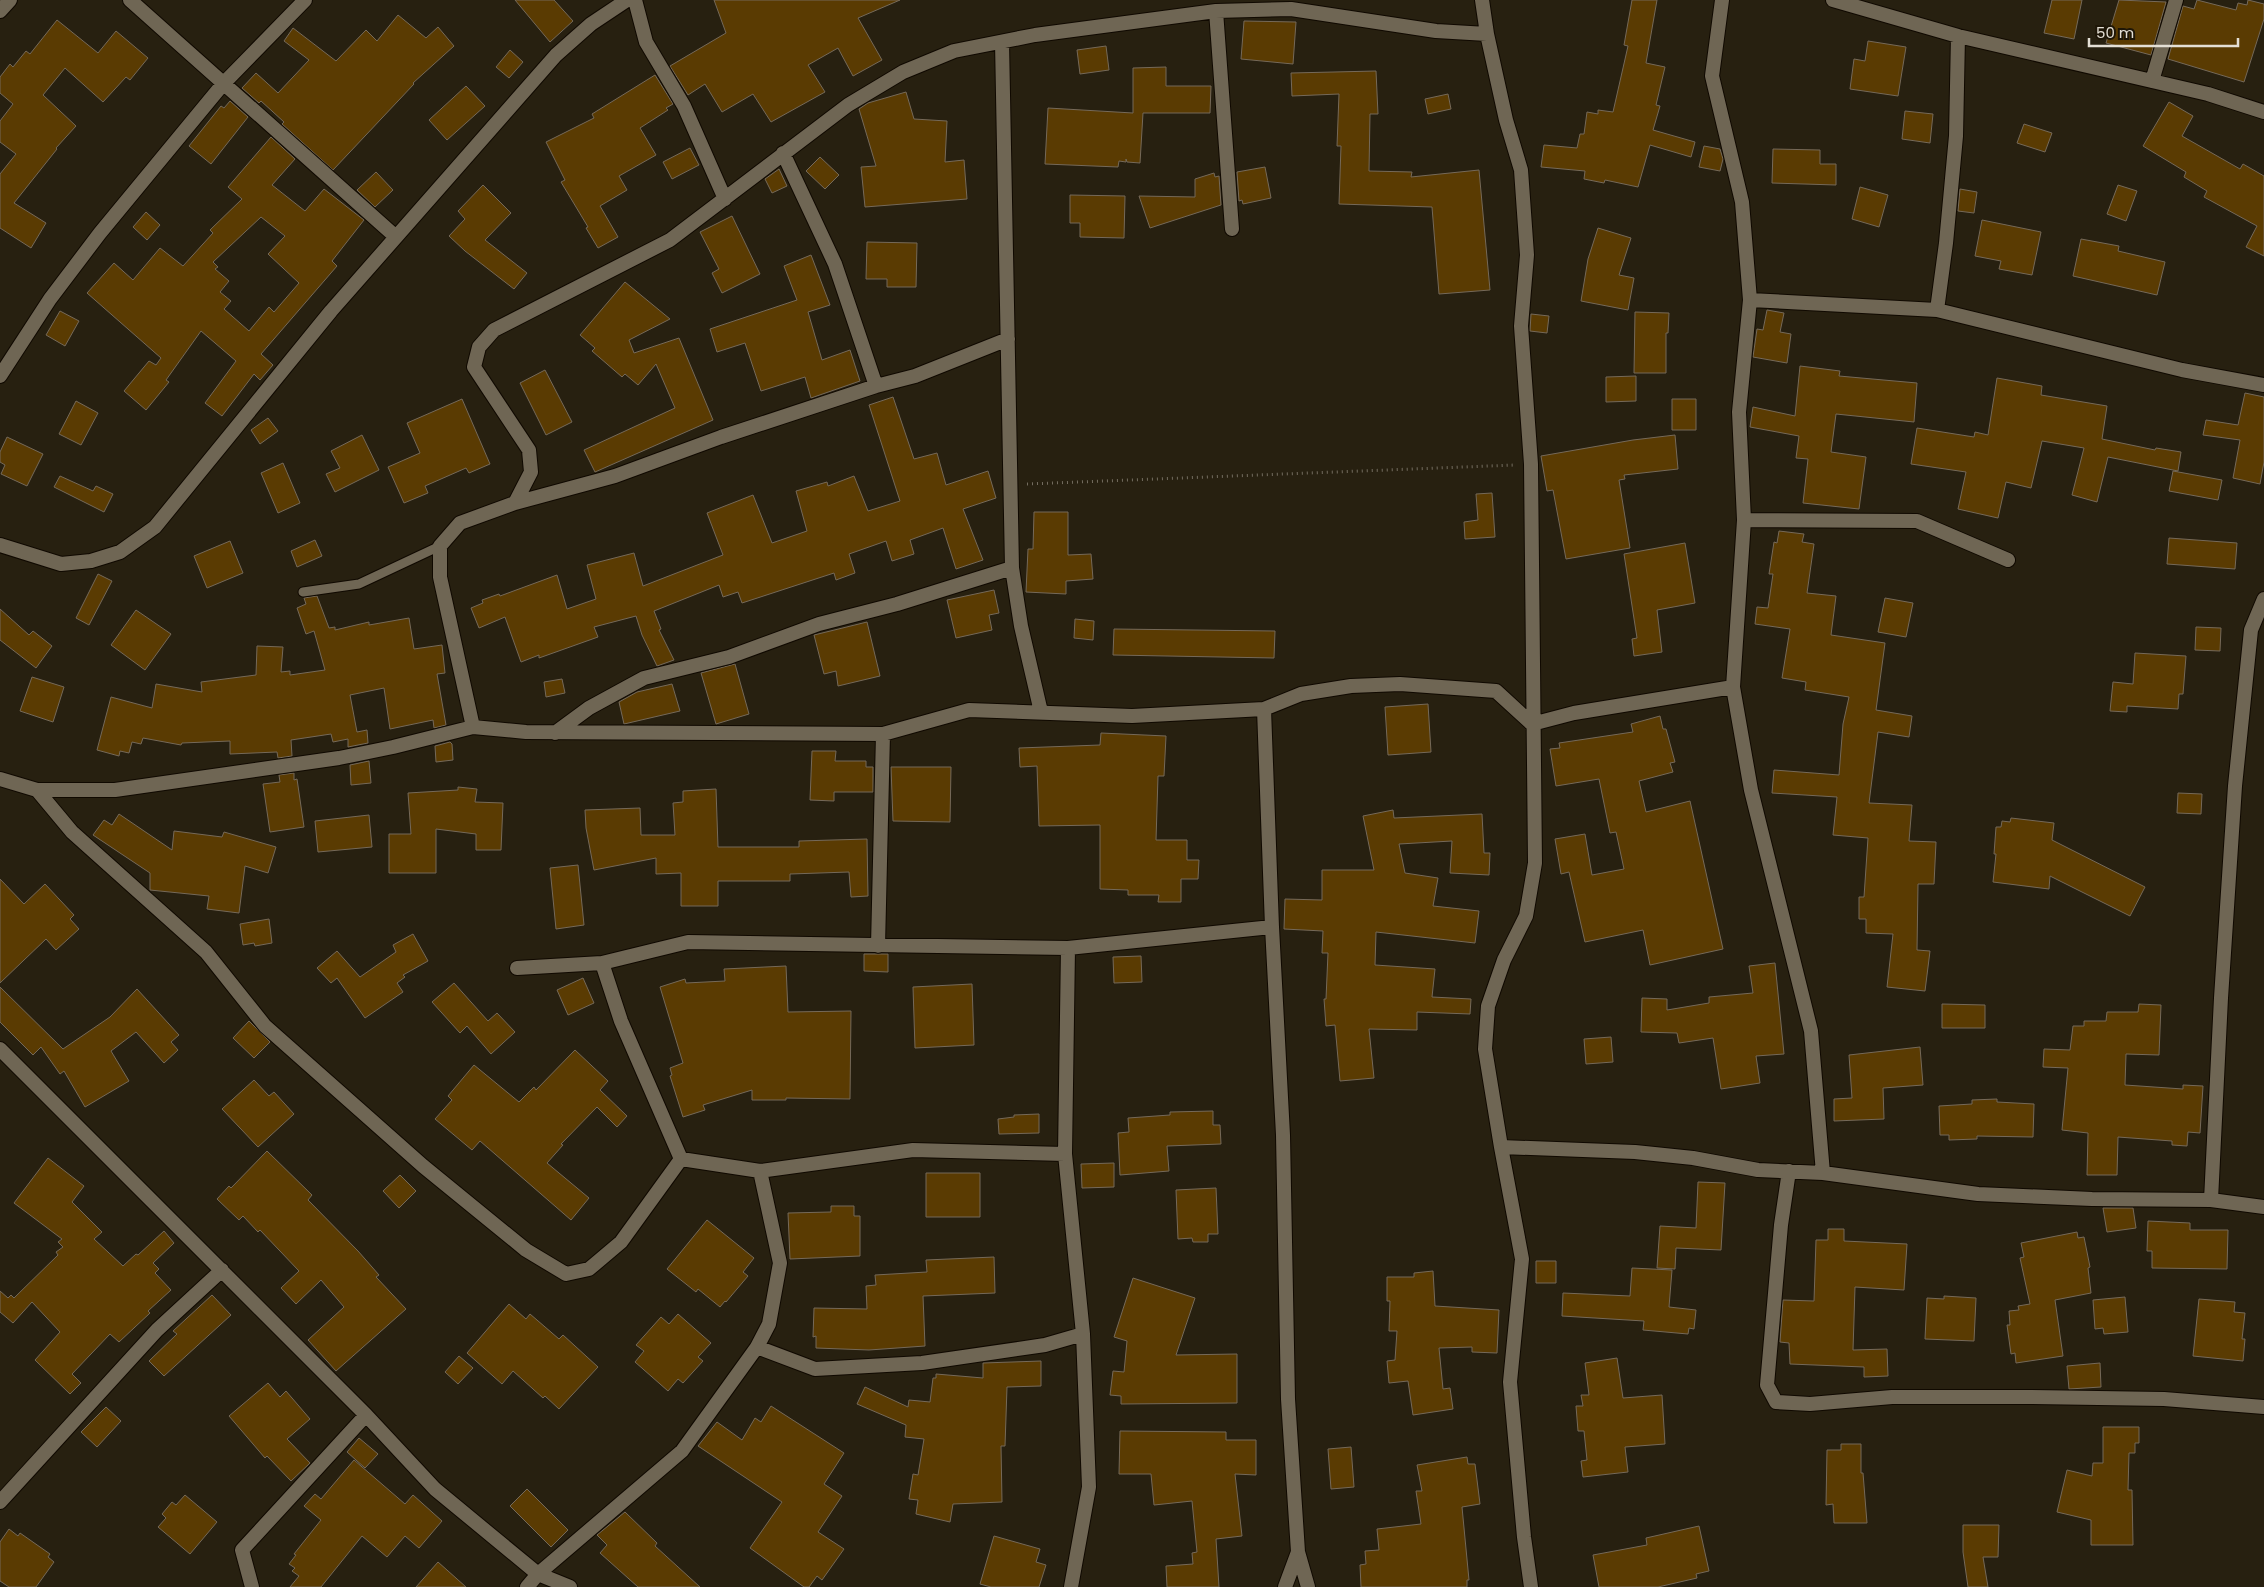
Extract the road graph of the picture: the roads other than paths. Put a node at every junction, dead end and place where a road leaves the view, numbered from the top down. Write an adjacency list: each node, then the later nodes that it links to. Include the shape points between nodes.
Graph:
1 (10, 0): 10 (street)
2 (130, 0): 16 (street)
3 (305, 0): 16 (street)
4 (627, 0): 21 (street, via 591,24 556,55)
5 (636, 0): 19 (street, via 646,42 684,106)
6 (1482, 0): 12 (street)
7 (1722, 0): 22 (street, via 1712,76 1742,202)
8 (1833, 0): 13 (street)
9 (2176, 0): 15 (street)
10 (0, 11)
11 (1216, 11): 12 (street, via 1291,9 1436,31); 14 (street); 20 (street)
12 (1487, 34): 39 (street, via 1521,170 1527,255 1521,326 1531,464)
13 (1958, 36): 15 (street); 23 (street, via 1956,136)
14 (1002, 42): 18 (street, via 954,51 903,72 848,105); 24 (street)
15 (2152, 81): 17 (street)
16 (223, 84): 21 (street); 25 (street, via 50,298)
17 (2264, 112)
18 (783, 153): 19 (street); 27 (street, via 835,264)
19 (724, 199): 28 (street, via 670,240 494,330 479,347 474,367 529,450 531,472)
20 (1232, 229)
21 (396, 237): 30 (street, via 331,310 155,526 120,552 90,561 62,564)
22 (1750, 300): 23 (street); 29 (street, via 1739,412)
23 (1937, 310): 26 (street, via 2182,370)
24 (1008, 339): 27 (street, via 915,376); 33 (street)
25 (0, 376)
26 (2264, 385)
27 (876, 386): 28 (street, via 615,476)
28 (515, 503): 31 (street, via 460,523)
29 (1744, 520): 32 (street, via 1917,521); 36 (street)
30 (0, 545)
31 (440, 546): 34 (lane, via 359,584); 40 (street, via 440,577)
32 (2008, 560)
33 (1012, 568): 38 (street, via 1021,626); 41 (street, via 897,604 819,624 729,657 644,678 589,708)
34 (303, 592)
35 (2264, 598): 57 (street, via 2251,630 2235,786)
36 (1734, 687): 39 (street, via 1574,712); 56 (street, via 1751,790 1811,1031)
37 (1264, 709): 38 (street, via 1132,716); 39 (street, via 1301,694 1352,686 1400,684 1496,691); 45 (street)
38 (1041, 712): 42 (street, via 969,710)
39 (1532, 724): 51 (street, via 1535,863 1526,916 1504,960 1488,1006 1485,1040)
40 (473, 727): 41 (street); 44 (street, via 339,758 115,790)
41 (555, 732): 42 (street)
42 (883, 734): 46 (street)
43 (0, 779): 44 (street)
44 (37, 790): 53 (street, via 72,832 206,952 265,1026 430,1172 526,1250 566,1274 589,1269 621,1242)
45 (1272, 927): 47 (street); 65 (street, via 1283,1134 1288,1399)
46 (878, 946): 47 (street); 48 (street, via 688,942)
47 (1068, 948): 52 (street)
48 (602, 963): 49 (street); 53 (street, via 621,1021)
49 (518, 968)
50 (0, 1049): 59 (street)
51 (1500, 1147): 55 (street, via 1636,1152 1758,1170); 73 (street, via 1522,1259 1510,1382)
52 (1065, 1154): 54 (street, via 913,1150); 60 (street)
53 (682, 1160): 54 (street)
54 (760, 1171): 61 (street, via 780,1263 769,1324)
55 (1789, 1171): 56 (street); 62 (street, via 1766,1385 1776,1402 1810,1404 1892,1397 2031,1397 2164,1399)
56 (1823, 1173): 57 (street, via 1978,1194)
57 (2211, 1200): 58 (street)
58 (2264, 1207)
59 (222, 1270): 63 (street); 64 (street, via 157,1330)
60 (1083, 1334): 61 (street, via 1045,1345 922,1363 815,1369); 70 (street, via 1089,1488)
61 (757, 1347): 66 (street, via 682,1451)
62 (2264, 1407)
63 (366, 1414): 66 (street, via 435,1489); 67 (street, via 242,1550)
64 (0, 1502)
65 (1298, 1552): 71 (street); 72 (street)
66 (538, 1574): 68 (street); 69 (street)
67 (252, 1587)
68 (527, 1587)
69 (570, 1587)
70 (1071, 1587)
71 (1285, 1587)
72 (1308, 1587)
73 (1531, 1587)

